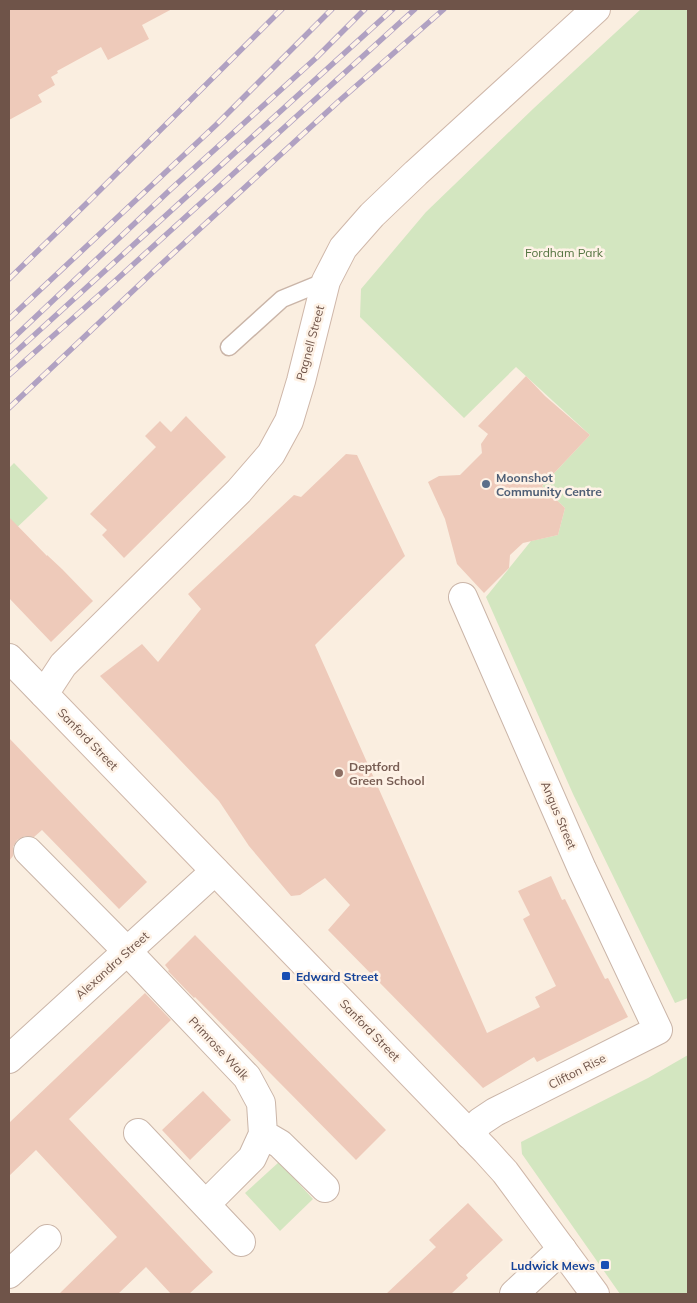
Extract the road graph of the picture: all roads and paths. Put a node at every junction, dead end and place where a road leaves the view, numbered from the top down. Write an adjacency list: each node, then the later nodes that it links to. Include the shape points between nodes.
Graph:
1 (596, 9): 2 (street, Pagnell Street, via 372,215 343,248)
2 (326, 281): 3 (lane, via 282,299); 6 (street, Pagnell Street, via 289,420 271,454 232,498 62,665)
3 (229, 347)
4 (463, 597): 10 (street, Angus Street, via 582,869)
5 (9, 658): 6 (street)
6 (44, 694): 8 (street, Sanford Street)
7 (28, 851): 9 (street, Primrose Walk)
8 (215, 871): 9 (street, Alexandra Street); 14 (street, Sanford Street)
9 (128, 952): 11 (street, Alexandra Street); 13 (street, Primrose Walk, via 247,1077 261,1103)
10 (658, 1030): 14 (street, Clifton Rise, via 495,1112 480,1122)
11 (9, 1059)
12 (138, 1133): 16 (street)
13 (263, 1134): 15 (street, via 280,1144); 16 (street, Primrose Walk, via 252,1158)
14 (470, 1135): 19 (street, Sanford Street, via 504,1172)
15 (325, 1188)
16 (206, 1204): 18 (street)
17 (47, 1239): 20 (street)
18 (241, 1242)
19 (562, 1249): 21 (street); 22 (street, Sanford Street)
20 (9, 1274)
21 (514, 1294)
22 (595, 1294)

